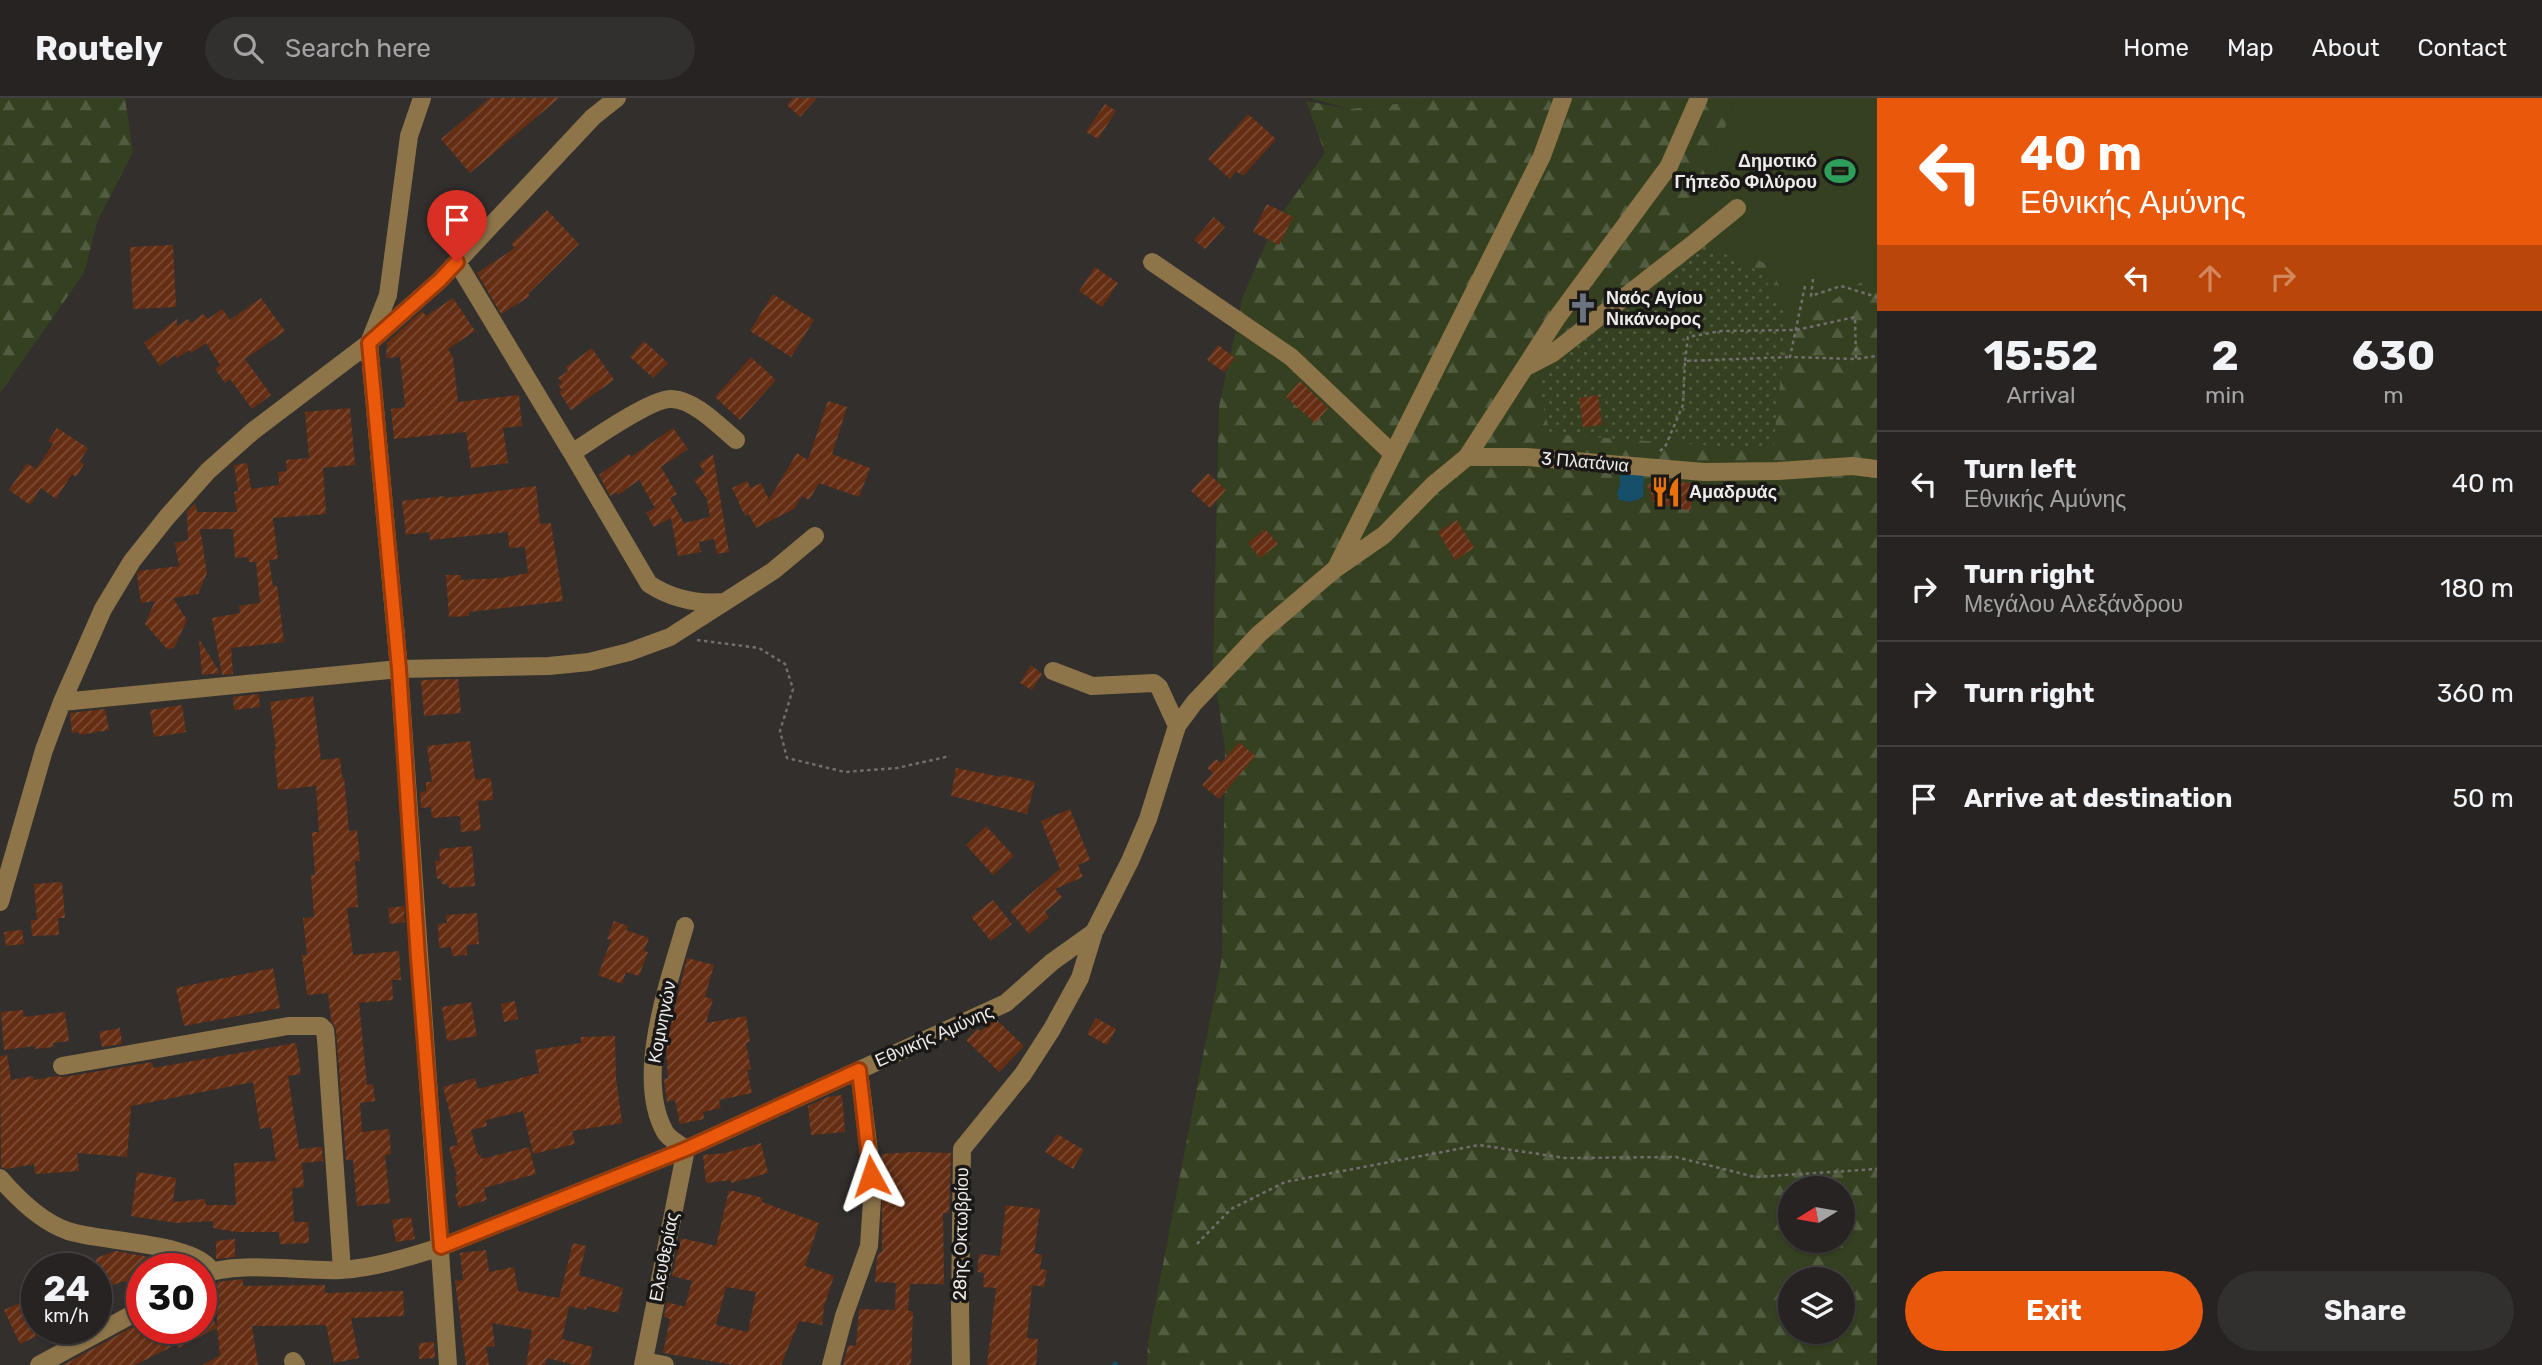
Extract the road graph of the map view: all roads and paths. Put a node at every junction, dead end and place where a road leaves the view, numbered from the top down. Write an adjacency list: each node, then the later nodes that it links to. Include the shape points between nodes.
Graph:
1 (422, 98): 12 (street, via 409,136 388,295)
2 (617, 98): 6 (street, via 593,117)
3 (1563, 98): 20 (street, via 1542,156)
4 (1699, 98): 17 (street, via 1669,166 1556,319)
5 (1737, 208): 17 (street, via 1553,353)
6 (457, 262): 12 (street); 19 (street)
7 (1152, 262): 20 (street, via 1290,357)
8 (1813, 279): 10 (path, via 1811,296 1841,286)
9 (1805, 286): 11 (path)
10 (1877, 297)
11 (1796, 330): 14 (path); 15 (path, via 1855,317); 16 (path, via 1721,331 1688,337)
12 (369, 343): 28 (street); 30 (street, via 253,431 208,471 167,517 132,561 103,609)
13 (1877, 356): 15 (path)
14 (1790, 357): 15 (path); 16 (path)
15 (1856, 359)
16 (1685, 361): 22 (path, via 1683,405 1665,447)
17 (1528, 366): 21 (street)
18 (736, 440): 19 (street, via 700,410 673,398 645,407)
19 (572, 453): 26 (street, via 649,584 665,594 703,603)
20 (1392, 453): 25 (street)
21 (1467, 457): 22 (street, 3 Πλατάνια); 25 (street, via 1384,535)
22 (1642, 467): 23 (street, 3 Πλατάνια, via 1704,472)
23 (1877, 469)
24 (815, 536): 26 (street)
25 (1335, 569): 31 (street, via 1259,634)
26 (727, 601): 27 (street)
27 (670, 637): 28 (street, via 589,662); 32 (path, via 759,648 785,664 793,689 780,731 788,758 845,772)
28 (399, 669): 30 (street); 42 (street)
29 (1053, 671): 31 (street, via 1092,686 1154,682)
30 (62, 702): 33 (street)
31 (1177, 726): 35 (street, 28ης Οκτωβρίου, via 1148,819)
32 (950, 757)
33 (0, 902)
34 (685, 926): 38 (street, Κομνηνών, via 661,1013 652,1077 666,1134)
35 (1094, 932): 37 (street, Εθνικής Αμύνης, via 1006,1003); 52 (street, 28ης Οκτωβρίου, via 1080,978 1052,1029 1023,1074 962,1149)
36 (62, 1066): 44 (street, via 288,1027 321,1026 326,1040)
37 (859, 1070): 38 (street, Εθνικής Αμύνης); 51 (street, via 872,1200 869,1246)
38 (686, 1149): 42 (street, Εθνικής Αμύνης); 47 (street, Ελευθερίας)
39 (1877, 1169): 41 (path, via 1755,1177 1676,1157 1564,1158 1479,1145 1285,1182 1231,1209)
40 (0, 1178): 43 (street, via 60,1228)
41 (1197, 1244)
42 (441, 1247): 44 (street, Εθνικής Αμύνης); 49 (street)
43 (182, 1253)
44 (342, 1270): 45 (street, Εθνικής Αμύνης)
45 (217, 1272)
46 (126, 1318): 48 (street)
47 (643, 1363): 50 (street)
48 (40, 1365)
49 (449, 1365)
50 (665, 1365)
51 (831, 1365)
52 (961, 1365)

